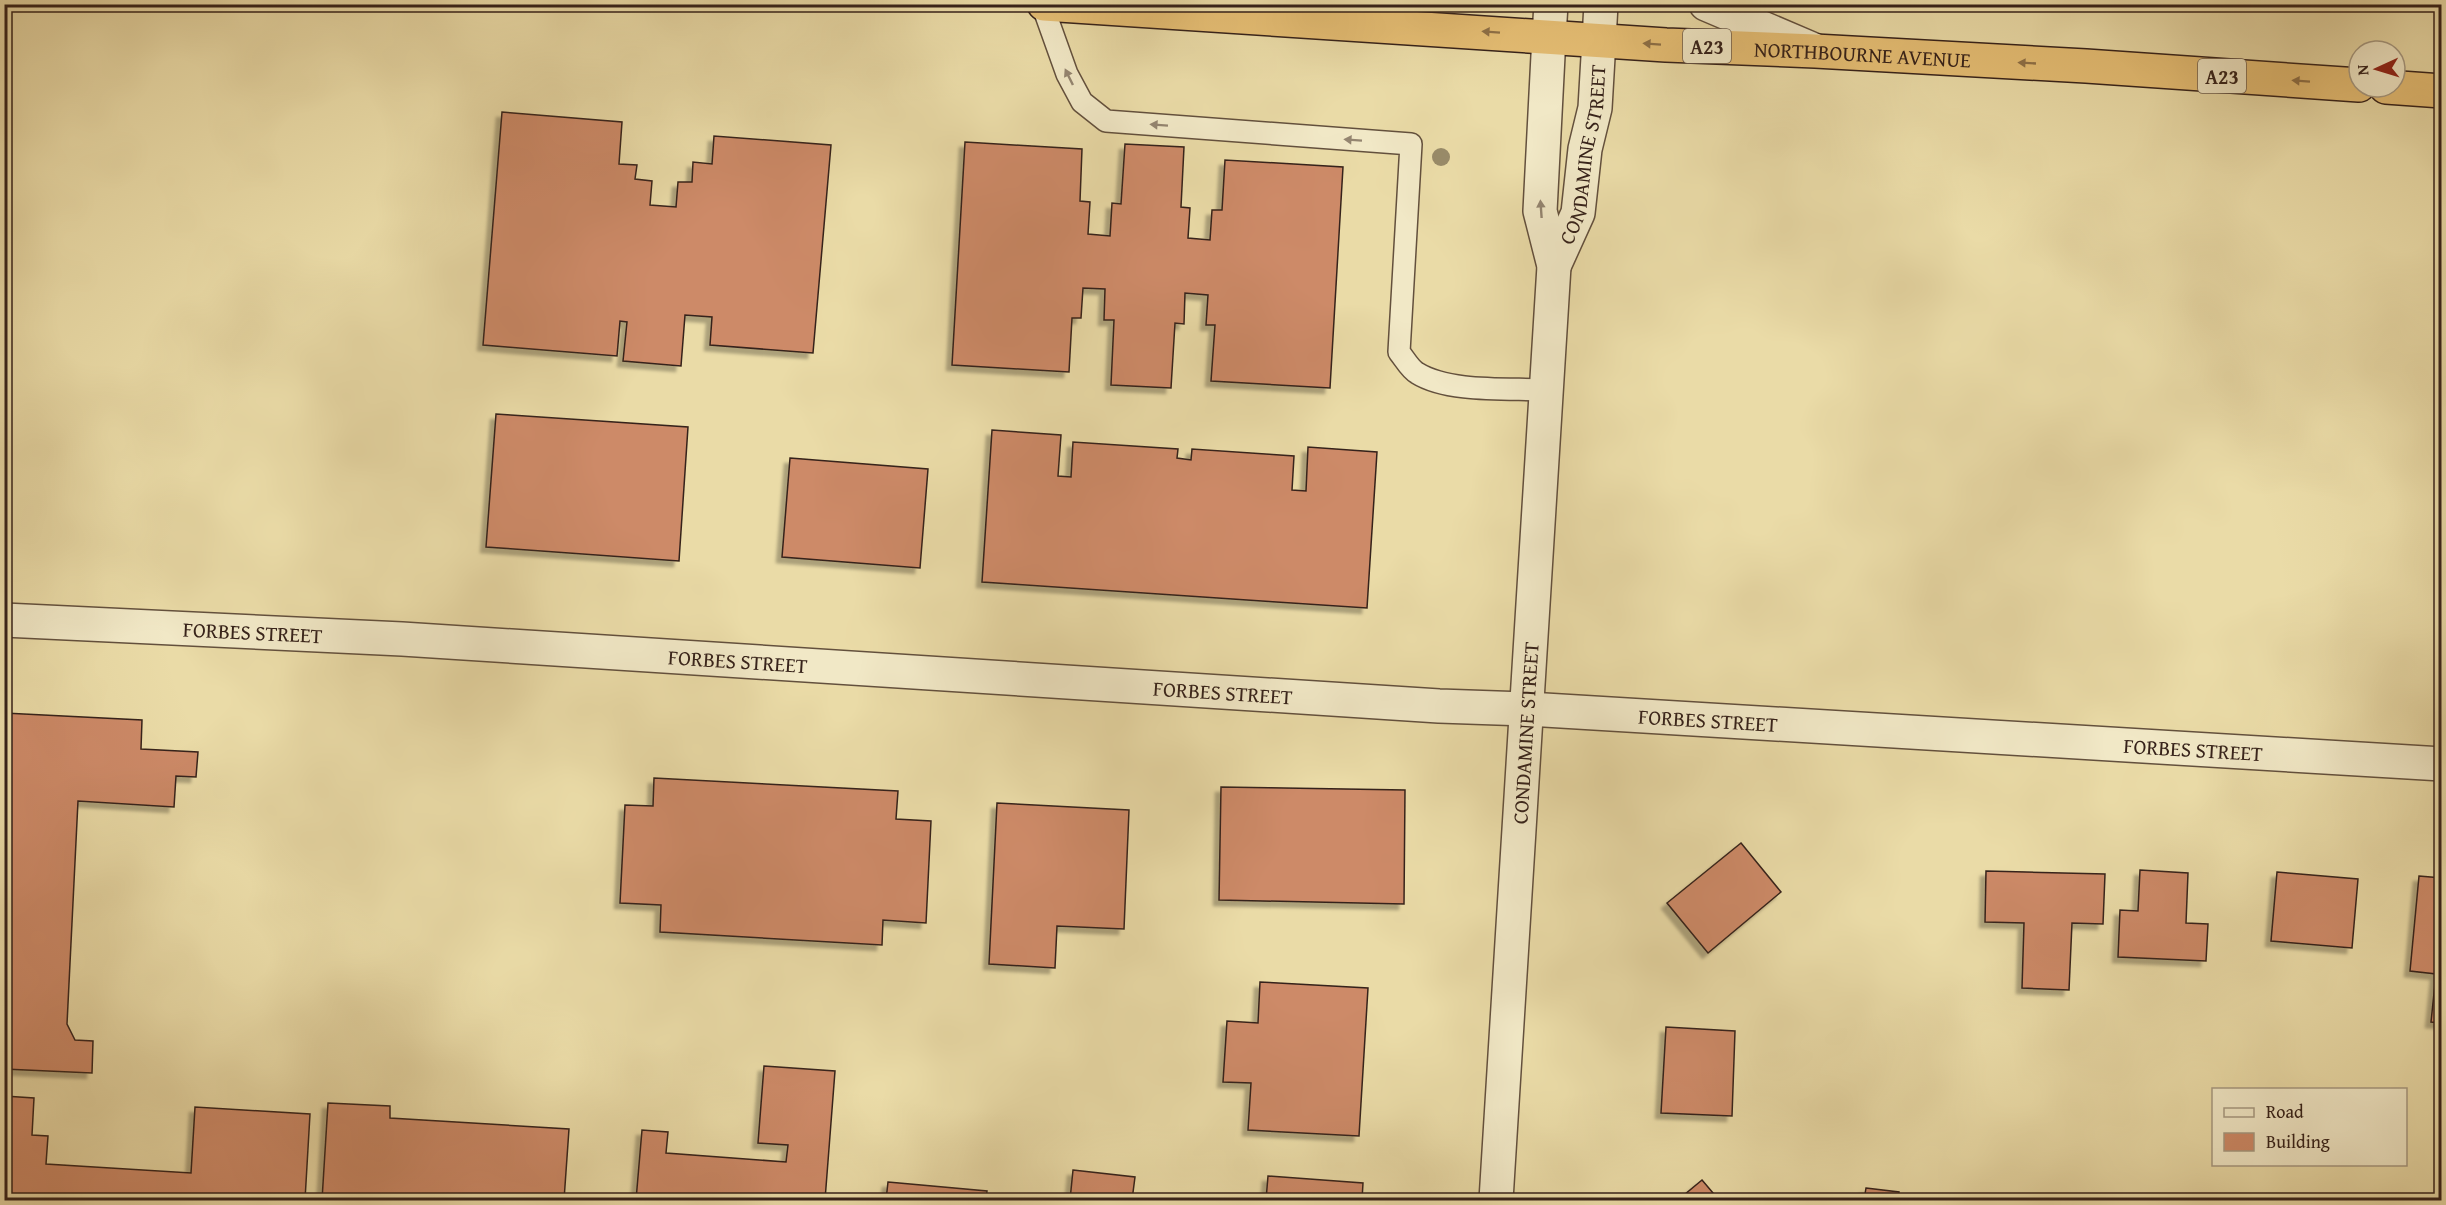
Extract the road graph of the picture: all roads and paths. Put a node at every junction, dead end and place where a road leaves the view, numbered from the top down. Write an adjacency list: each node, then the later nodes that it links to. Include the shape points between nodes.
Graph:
1 (1043, 4): 4 (highway, NORTHBOURNE AVENUE / A23, one-way to 1); 11 (lane, one-way to 1, via 1439,383 1415,373 1399,352 1412,144 1106,121 1082,102 1067,74)
2 (1600, 4): 5 (street, CONDAMINE STREET)
3 (1706, 4): 6 (street)
4 (1550, 20): 5 (highway, NORTHBOURNE AVENUE / A23); 10 (street, CONDAMINE STREET, one-way to 4, via 1540,211)
5 (1599, 40): 6 (highway, NORTHBOURNE AVENUE / A23, one-way to 5); 10 (street, CONDAMINE STREET, via 1595,108 1585,149 1578,213)
6 (1815, 51): 7 (highway, NORTHBOURNE AVENUE / A23, one-way to 6)
7 (2347, 84)
8 (2407, 88): 9 (highway)
9 (2442, 91)
10 (1554, 266): 11 (street, CONDAMINE STREET)
11 (1547, 390): 13 (street, CONDAMINE STREET)
12 (4, 620): 13 (street, FORBES STREET, via 402,639 1439,706)
13 (1528, 708): 14 (street, FORBES STREET); 15 (street, CONDAMINE STREET)
14 (2442, 764)
15 (1496, 1200)

